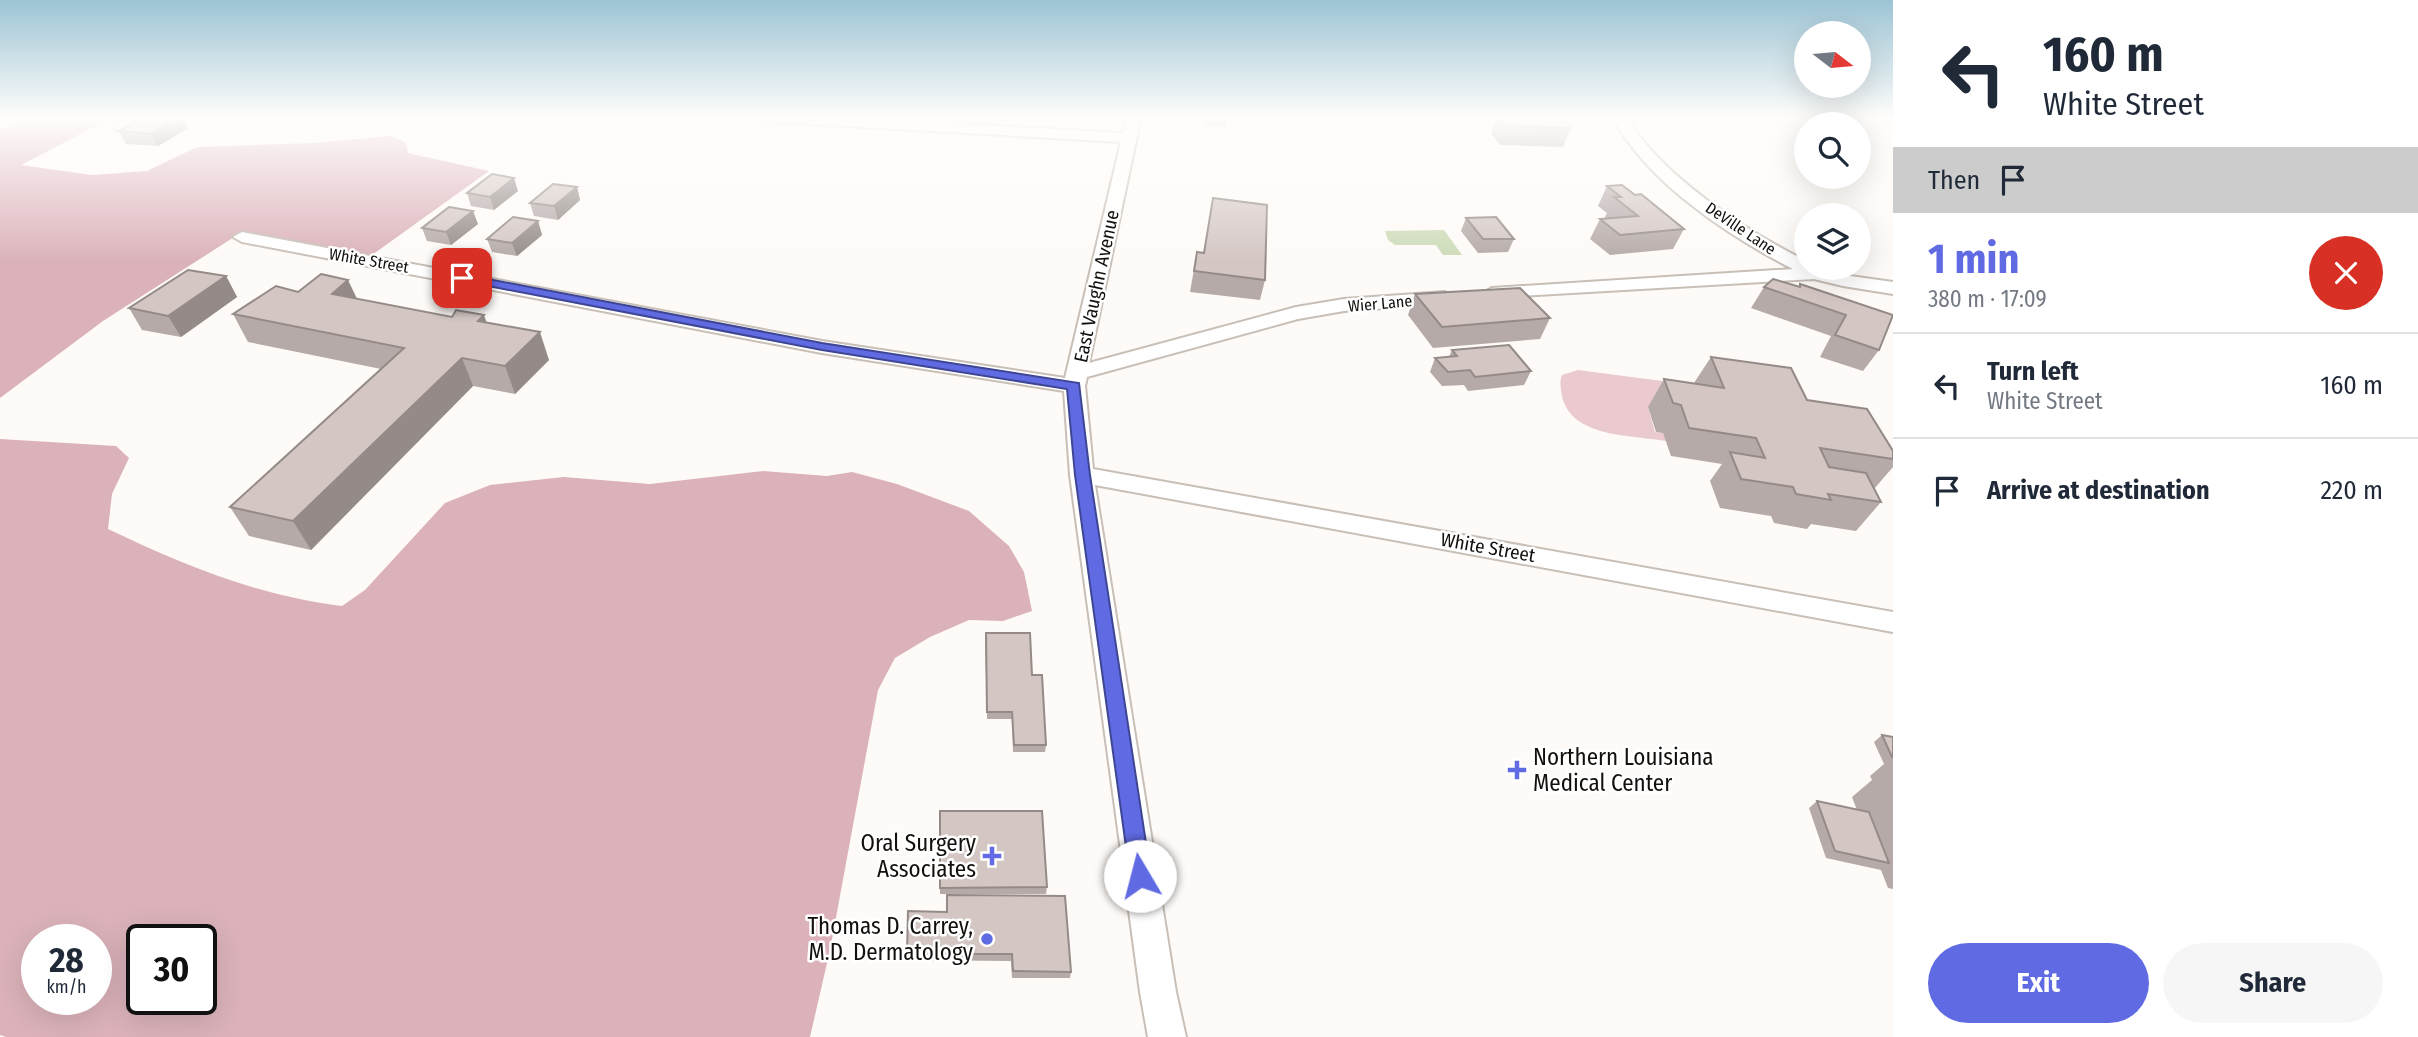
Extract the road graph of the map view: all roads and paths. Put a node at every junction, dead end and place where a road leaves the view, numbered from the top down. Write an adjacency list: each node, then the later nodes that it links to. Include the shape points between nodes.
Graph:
1 (1124, 165): 8 (street, East Vaughn Avenue)
2 (1658, 165): 4 (street, DeVille Lane, via 1729,223)
3 (242, 237): 8 (street, White Street, via 822,346)
4 (1794, 262)
5 (1794, 274): 8 (street, Wier Lane, via 1344,305 1296,313)
6 (1852, 280): 7 (street, DeVille Lane)
7 (1893, 288)
8 (1075, 379): 9 (street, East Vaughn Avenue)
9 (1082, 475): 10 (street, White Street); 11 (street, East Vaughn Avenue)
10 (1893, 622)
11 (1167, 1037)

